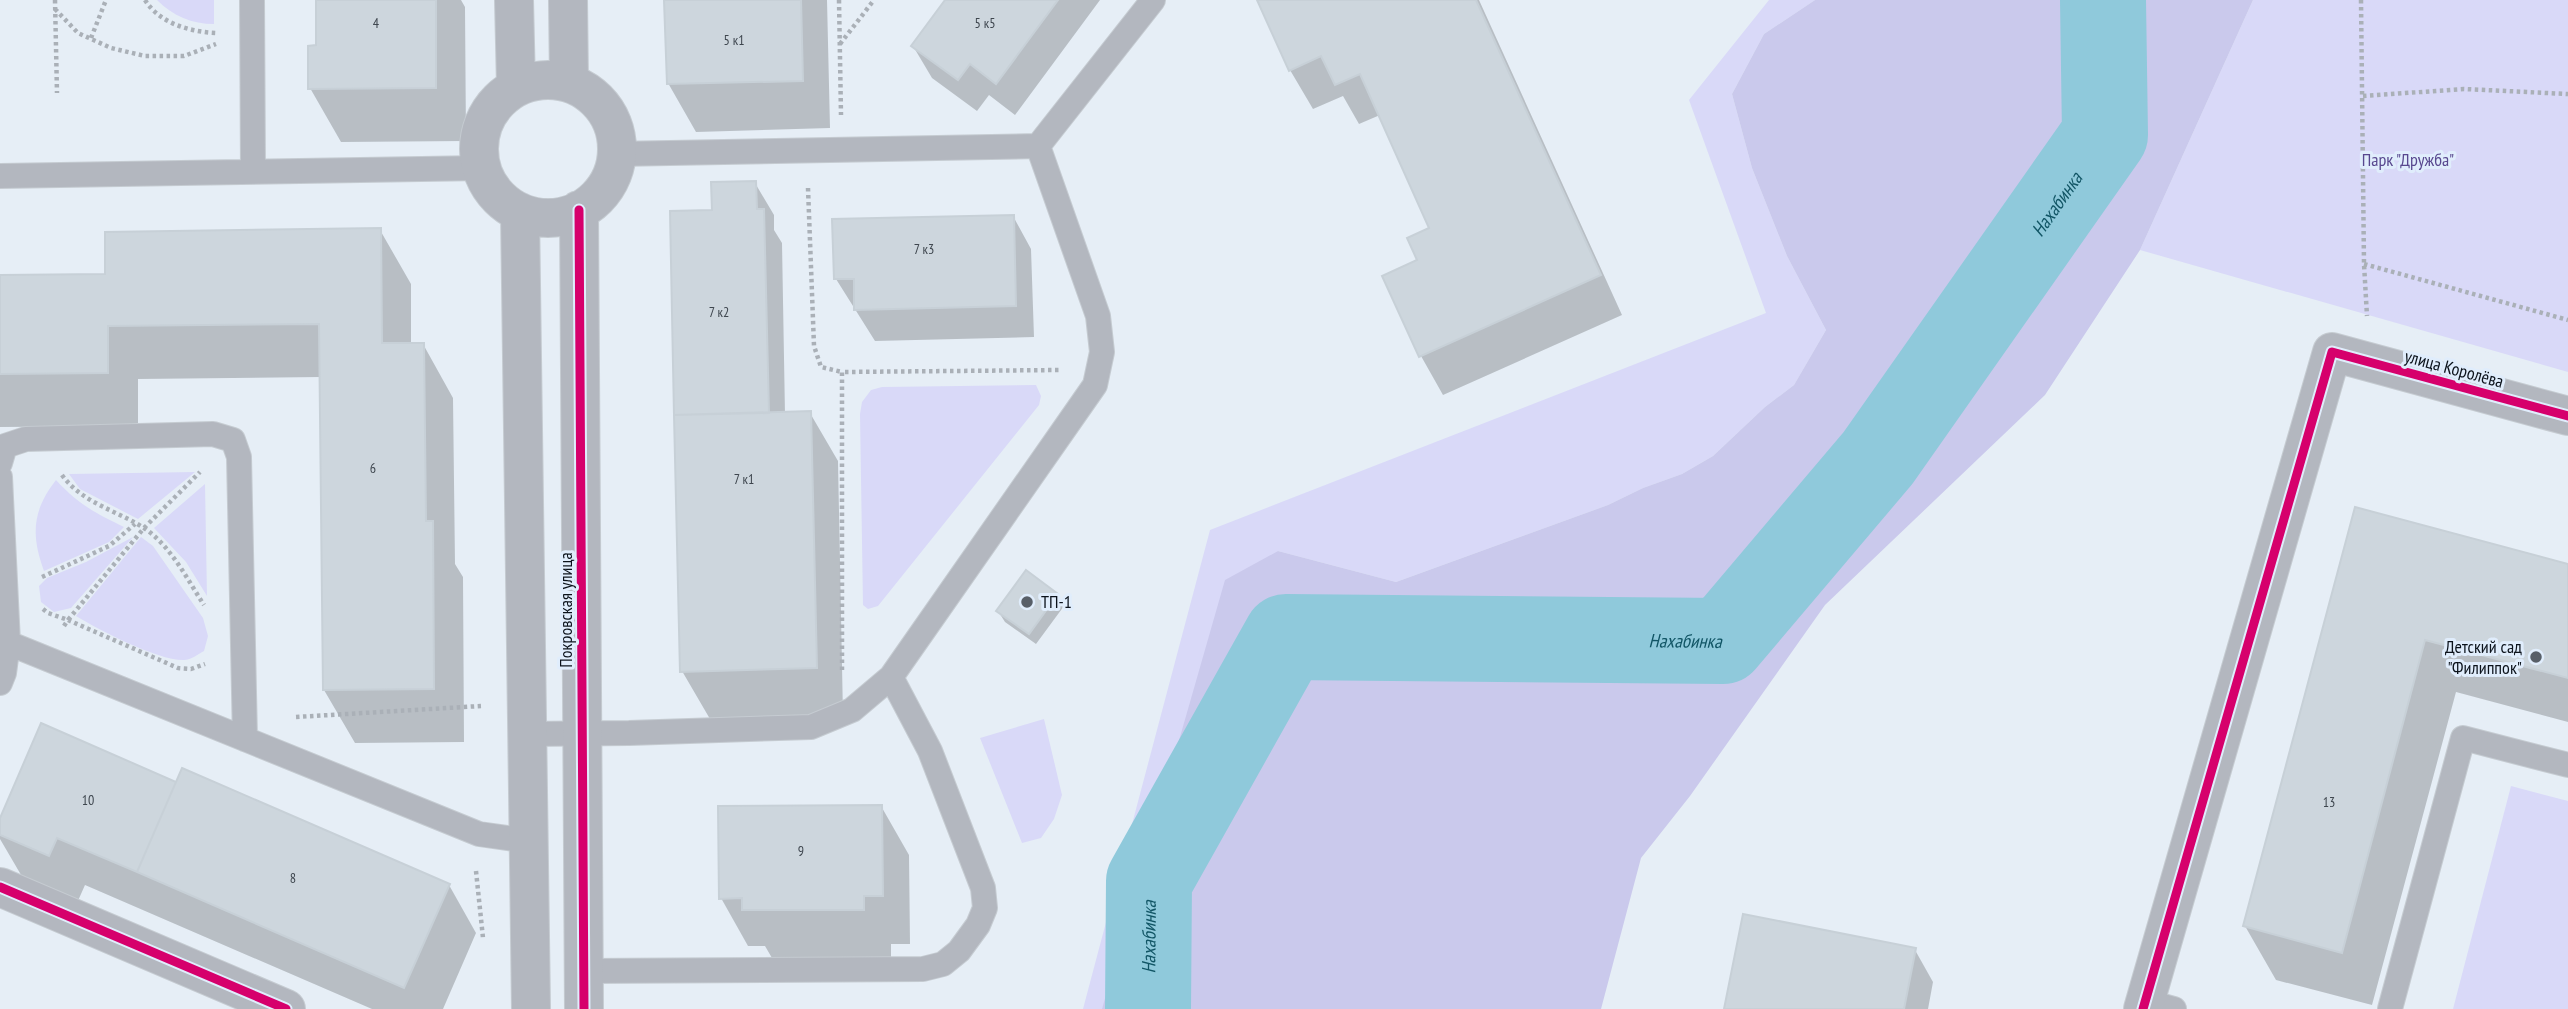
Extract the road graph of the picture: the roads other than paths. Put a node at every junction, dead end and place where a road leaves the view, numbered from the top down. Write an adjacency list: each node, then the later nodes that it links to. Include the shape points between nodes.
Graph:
1 (251, 0): 10 (lane)
2 (514, 0): 6 (street)
3 (568, 0): 5 (street)
4 (1153, 0): 7 (lane)
5 (569, 82): 6 (street, via 542,79); 8 (street, via 593,96 610,117)
6 (516, 86): 9 (street, via 495,103 482,126 478,153)
7 (1038, 146): 8 (lane); 18 (lane, via 1098,316 1102,352 1095,385)
8 (616, 154): 12 (street, via 614,170 601,194)
9 (482, 168): 10 (lane); 13 (street, via 499,198)
10 (253, 171): 11 (lane)
11 (0, 176)
12 (579, 210): 13 (street, via 550,218); 21 (street, Покровская улица)
13 (520, 212): 20 (street)
14 (2568, 416): 27 (street, улица Королёва, via 2332,352)
15 (0, 463): 22 (lane, via 5,446 26,439 213,434 233,440 240,457)
16 (0, 477): 17 (lane)
17 (8, 643): 19 (lane); 22 (lane)
18 (891, 677): 21 (lane, via 852,710 811,727); 26 (lane, via 930,751 984,888 985,908 959,951 943,964 923,969)
19 (0, 683)
20 (527, 734): 21 (lane); 24 (street)
21 (582, 734): 26 (street, Покровская улица)
22 (245, 739): 24 (lane, via 479,834)
23 (2568, 765): 31 (lane, via 2463,737)
24 (529, 841): 29 (street)
25 (0, 887): 28 (street)
26 (584, 971): 30 (street, Покровская улица)
27 (2154, 1006)
28 (286, 1009)
29 (531, 1009)
30 (584, 1009)
31 (2390, 1009)

